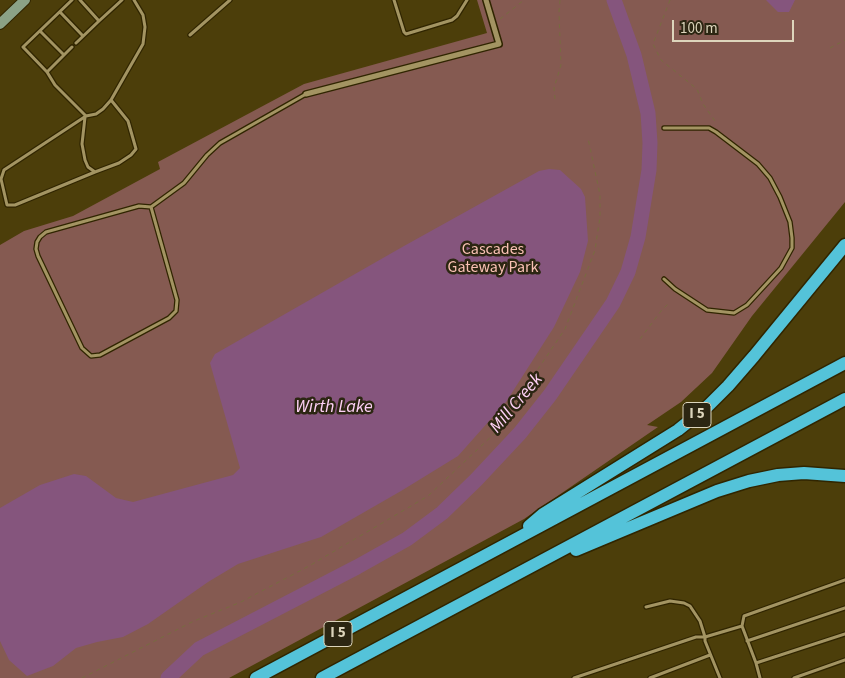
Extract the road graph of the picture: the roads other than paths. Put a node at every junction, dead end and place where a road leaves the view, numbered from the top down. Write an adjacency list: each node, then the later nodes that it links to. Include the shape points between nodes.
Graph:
1 (25, 0): 12 (main road)
2 (72, 0): 10 (lane)
3 (80, 0): 11 (lane)
4 (122, 0): 11 (lane)
5 (134, 0): 21 (lane, via 143,15 143,44)
6 (230, 0): 14 (lane)
7 (394, 0): 8 (lane, via 404,32 410,34 452,20)
8 (467, 0)
9 (486, 0): 20 (street, via 499,44)
10 (60, 12): 13 (lane); 15 (lane)
11 (99, 21): 15 (lane)
12 (0, 24)
13 (40, 31): 18 (lane); 19 (lane, via 23,47)
14 (190, 35)
15 (83, 36): 16 (lane)
16 (76, 43)
17 (72, 48): 18 (lane)
18 (64, 55): 19 (lane)
19 (47, 72): 22 (lane, via 55,85)
20 (306, 94): 25 (lane, via 220,143 184,183)
21 (111, 100): 22 (lane, via 96,114); 24 (lane, via 128,121 136,149 118,163)
22 (86, 116): 24 (lane, via 82,144 85,160); 24 (lane, via 4,170 1,179 7,205)
23 (664, 128): 27 (lane, via 709,128 758,164 780,197 790,222 792,238 792,248 781,268 747,306 734,313 707,310)
24 (95, 172)
25 (151, 208): 25 (lane, via 139,206 46,232 37,242 38,256 82,348 91,356 100,355 169,318 176,311 177,300)
26 (845, 245): 31 (highway, I 5, via 754,356 698,415 543,514)
27 (664, 279)
28 (845, 364): 31 (highway, I 5)
29 (845, 399): 32 (highway, I 5)
30 (845, 476): 32 (highway, via 804,472 733,486)
31 (511, 542): 43 (highway, I 5)
32 (534, 565): 44 (highway, I 5)
33 (845, 580): 36 (lane, via 744,616)
34 (646, 606): 38 (lane, via 670,601 684,603 695,612)
35 (845, 608): 39 (lane)
36 (742, 626): 38 (lane); 39 (lane)
37 (845, 634): 42 (lane)
38 (706, 637): 40 (lane); 45 (lane, via 696,637)
39 (747, 641): 42 (lane)
40 (710, 655): 46 (lane); 47 (lane)
41 (845, 660): 49 (lane)
42 (756, 663): 48 (lane)
43 (256, 678)
44 (322, 678)
45 (574, 678)
46 (650, 678)
47 (718, 678)
48 (760, 678)
49 (794, 678)

